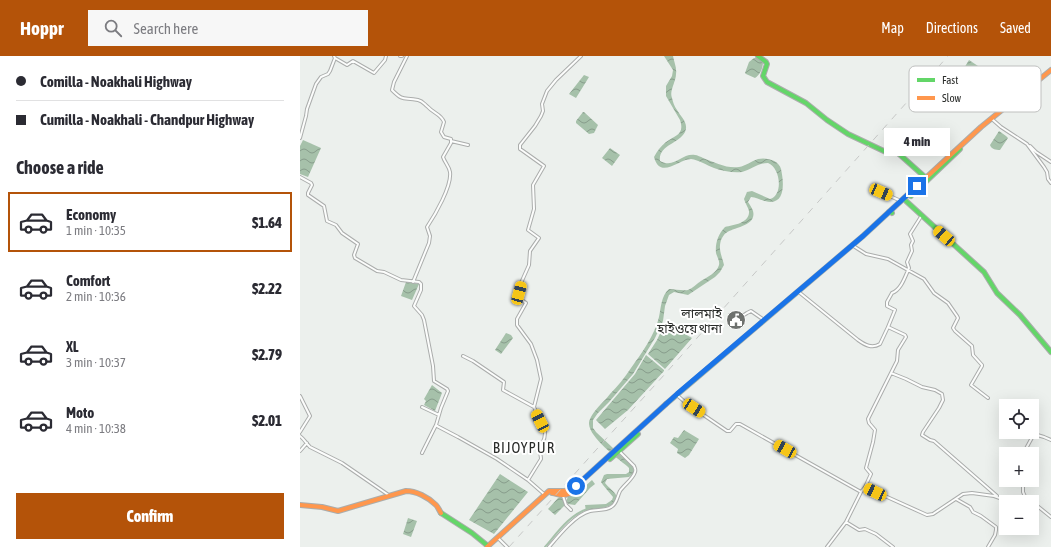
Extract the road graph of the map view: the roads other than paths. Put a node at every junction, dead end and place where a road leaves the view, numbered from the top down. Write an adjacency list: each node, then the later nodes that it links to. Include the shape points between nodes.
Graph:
1 (386, 56): 5 (street, via 374,73 353,61 347,65)
2 (407, 56): 13 (street, via 391,89 402,99 422,102 442,117 442,133)
3 (581, 56): 40 (street, via 547,91 541,116 520,145 520,149 544,166 533,185 534,209 528,230 538,238 530,251 521,283 519,298 526,303 517,322 538,360 541,379)
4 (758, 56): 18 (main road, via 767,64 763,76 770,84 799,99 859,140 887,153 898,154)
5 (334, 57): 12 (street, via 328,74 316,84)
6 (1051, 71): 7 (main road); 8 (main road)
7 (1041, 79)
8 (1041, 79)
9 (999, 112): 18 (main road)
10 (1002, 112): 11 (main road)
11 (993, 120): 14 (street); 21 (main road)
12 (300, 138)
13 (451, 141): 15 (street); 27 (street, via 443,157 449,169 449,181 436,213 427,227 429,243)
14 (1027, 144): 16 (street); 19 (street, via 1044,167)
15 (468, 145)
16 (1051, 162)
17 (300, 177): 27 (street, via 312,184 308,195 324,206 327,221 358,244 355,258 377,272)
18 (926, 178): 21 (main road)
19 (1051, 183)
20 (881, 192): 22 (street)
21 (910, 196): 22 (main road)
22 (904, 201): 23 (main road); 24 (main road)
23 (892, 212): 25 (main road); 30 (main road)
24 (922, 215): 26 (street, via 910,234 913,239 912,253 907,262); 32 (main road, via 984,272 994,289)
25 (855, 247): 26 (street, via 866,254 888,259); 28 (main road)
26 (908, 270): 31 (street, via 887,302 887,306 895,310); 38 (street, via 924,279 934,293 948,302 956,313 958,318 953,328 972,346 973,356 983,366 971,385)
27 (413, 282): 41 (street, via 421,284 414,306 424,320 434,381 448,390)
28 (800, 293): 31 (street, via 868,346 880,344); 35 (main road)
29 (741, 317): 30 (street, via 751,311)
30 (765, 321): 35 (main road)
31 (888, 327): 34 (street, via 906,336 898,350 897,361)
32 (1051, 352)
33 (463, 356): 40 (street, via 504,382 503,390)
34 (891, 373): 53 (street, via 868,419 875,430 866,468 871,474); 58 (street, via 942,394 943,400 922,435 934,440)
35 (696, 380): 37 (main road); 48 (main road, via 677,394)
36 (300, 396): 43 (street, via 310,416)
37 (678, 396): 48 (main road); 54 (street, via 727,431 740,424)
38 (988, 398)
39 (422, 406): 41 (street)
40 (534, 407): 52 (street, via 546,436 540,451 541,459)
41 (439, 415): 42 (street)
42 (436, 425): 50 (street); 52 (street, via 497,459)
43 (300, 431)
44 (300, 436): 47 (street)
45 (1039, 436): 46 (street)
46 (1051, 440)
47 (306, 443): 49 (street); 57 (street, via 342,463)
48 (618, 449): 51 (main road); 68 (street, via 636,469 615,503 607,509 582,514)
49 (300, 451)
50 (422, 453)
51 (594, 472): 55 (main road, via 570,490 552,490); 56 (main road, via 574,491)
52 (528, 480): 55 (street)
53 (865, 487): 54 (street); 59 (street, via 928,516)
54 (861, 492): 64 (street)
55 (545, 494): 56 (main road); 65 (main road); 65 (main road)
56 (562, 495): 62 (street)
57 (391, 496): 60 (main road, via 338,510); 66 (main road, via 406,491 418,494 435,504 440,512)
58 (998, 497): 59 (street, via 967,493)
59 (956, 500): 71 (street, via 970,507 973,512 996,527 995,535)
60 (300, 505)
61 (1039, 507): 63 (street)
62 (571, 510)
63 (1051, 517)
64 (846, 522): 69 (street); 70 (street, via 860,531 865,529 876,534)
65 (499, 538): 66 (main road); 67 (street)
66 (488, 547)
67 (507, 547)
68 (549, 547)
69 (827, 547)
70 (892, 547)
71 (988, 547)

